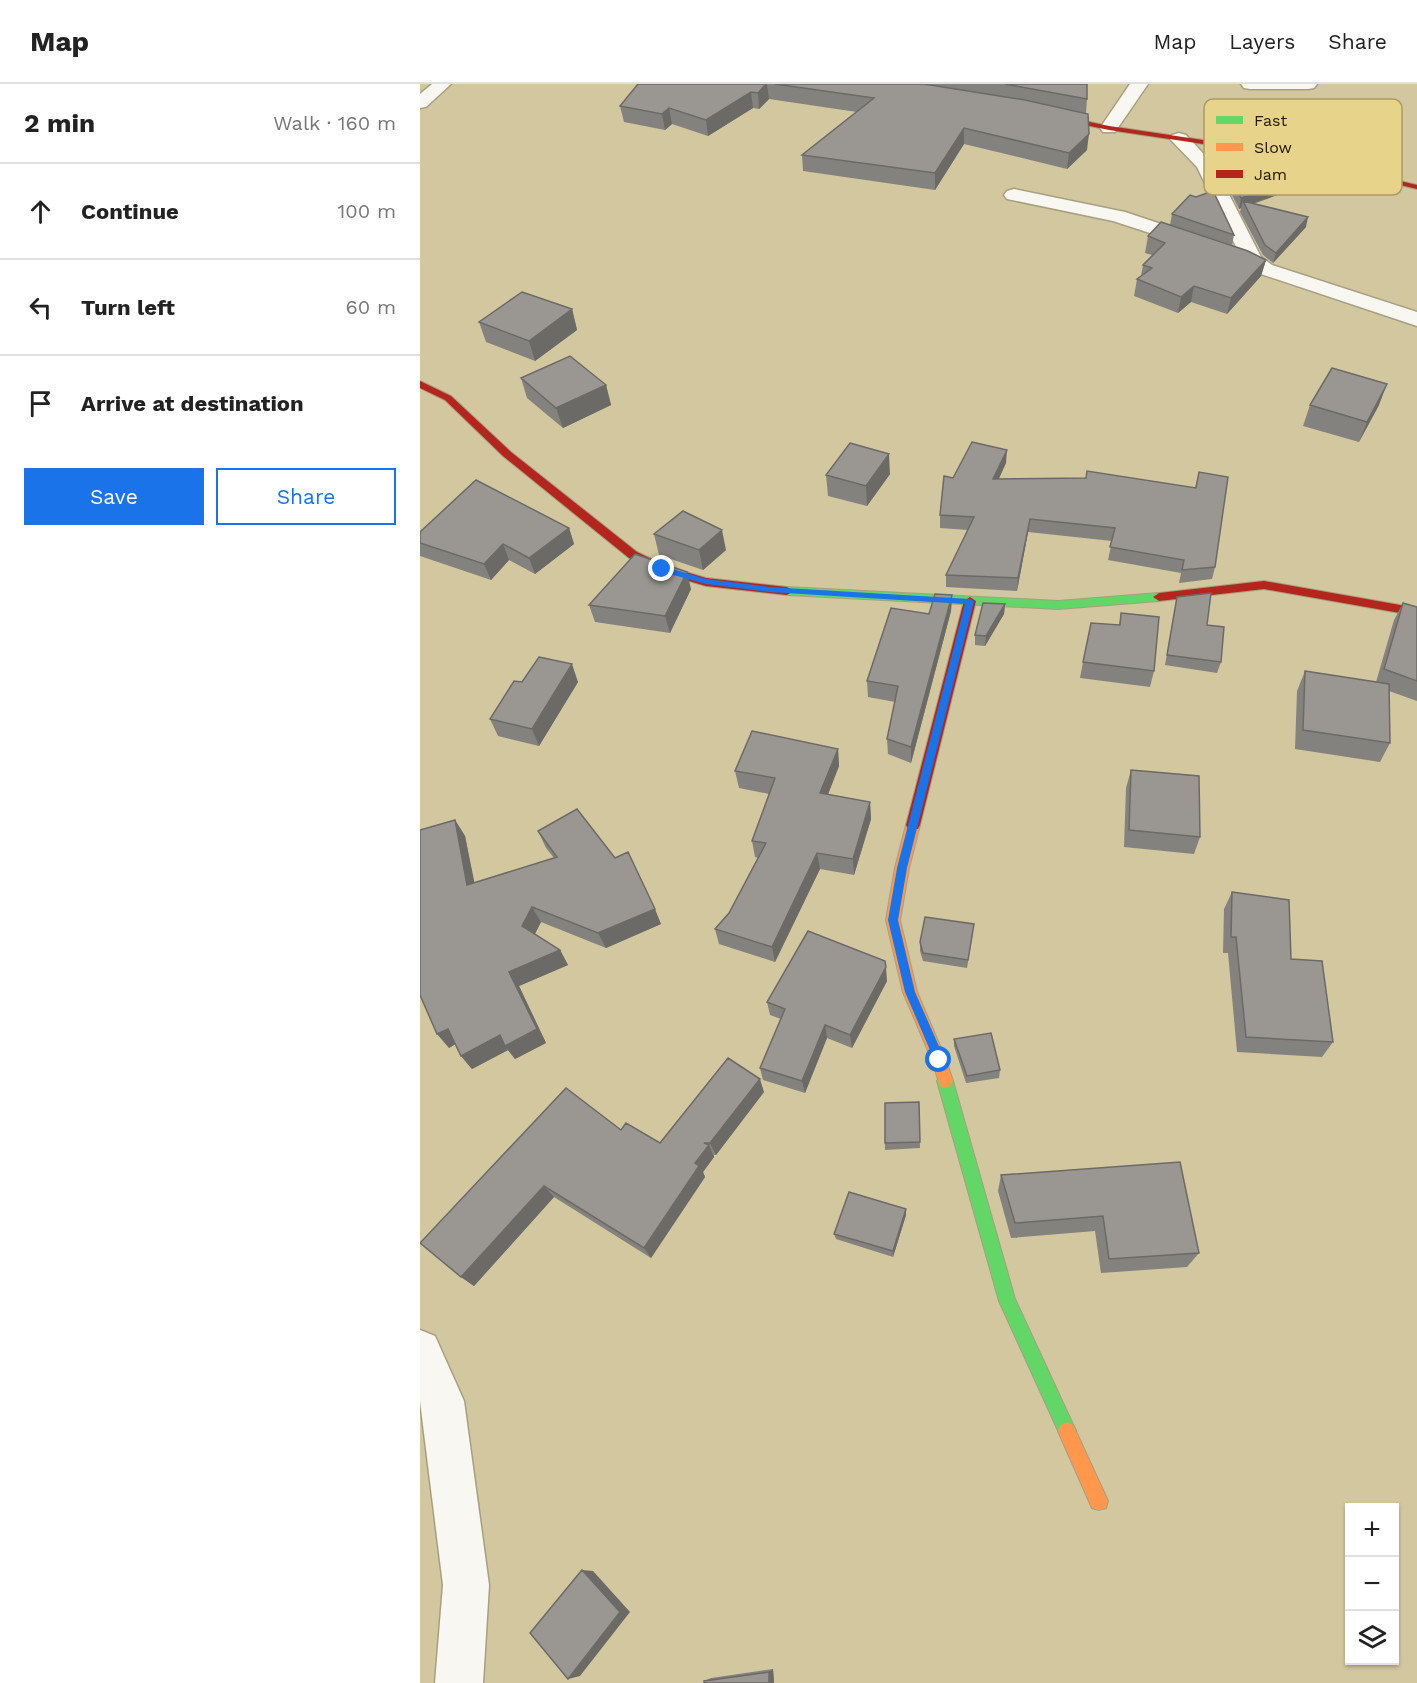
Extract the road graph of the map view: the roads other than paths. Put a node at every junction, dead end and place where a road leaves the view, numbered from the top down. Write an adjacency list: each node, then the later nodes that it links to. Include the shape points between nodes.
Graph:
1 (442, 84): 5 (street)
2 (1139, 84): 7 (street)
3 (1250, 84): 4 (street)
4 (1308, 84)
5 (420, 102)
6 (1034, 111): 7 (street)
7 (1109, 128): 8 (street)
8 (1179, 139): 9 (street); 10 (street)
9 (1204, 143)
10 (1204, 164)
11 (1402, 184): 12 (street)
12 (1417, 188)
13 (1014, 195): 15 (street, via 1118,216)
14 (1220, 195): 15 (street)
15 (1252, 261): 16 (street, via 1265,269)
16 (1417, 319)
17 (420, 384): 18 (street, via 448,398 507,454 633,555 662,569 706,582 769,590)
18 (970, 601): 19 (street, via 1058,605 1263,585); 21 (street, via 902,868 893,920 910,992 939,1060 1007,1301)
19 (1417, 612)
20 (420, 1351): 22 (street, via 442,1401 466,1585)
21 (1099, 1501)
22 (459, 1683)

